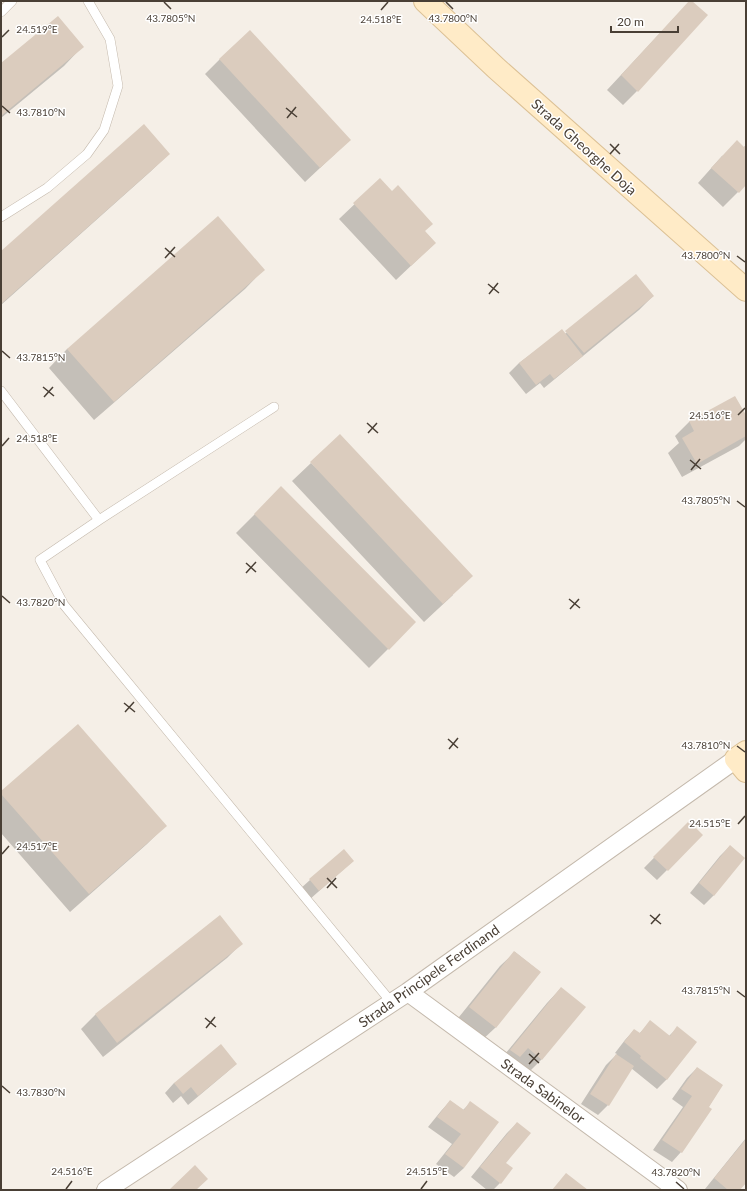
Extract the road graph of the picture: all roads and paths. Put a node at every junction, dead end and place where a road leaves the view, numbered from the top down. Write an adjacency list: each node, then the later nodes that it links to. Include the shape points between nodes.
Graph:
1 (12, 1): 4 (lane)
2 (88, 1): 5 (lane, via 110,39 118,86 104,130 87,154 47,188)
3 (425, 1): 6 (main road, Strada Gheorghe Doja, via 496,68)
4 (1, 12)
5 (1, 218)
6 (746, 290)
7 (1, 391): 9 (lane)
8 (274, 407): 9 (lane)
9 (99, 520): 12 (lane, via 40,560 64,605)
10 (743, 761): 11 (street, Strada Principele Ferdinand)
11 (408, 992): 12 (street, Strada Principele Ferdinand); 14 (street, Strada Sabinelor)
12 (392, 1003): 13 (street, Strada Principele Ferdinand)
13 (106, 1190)
14 (678, 1190)

